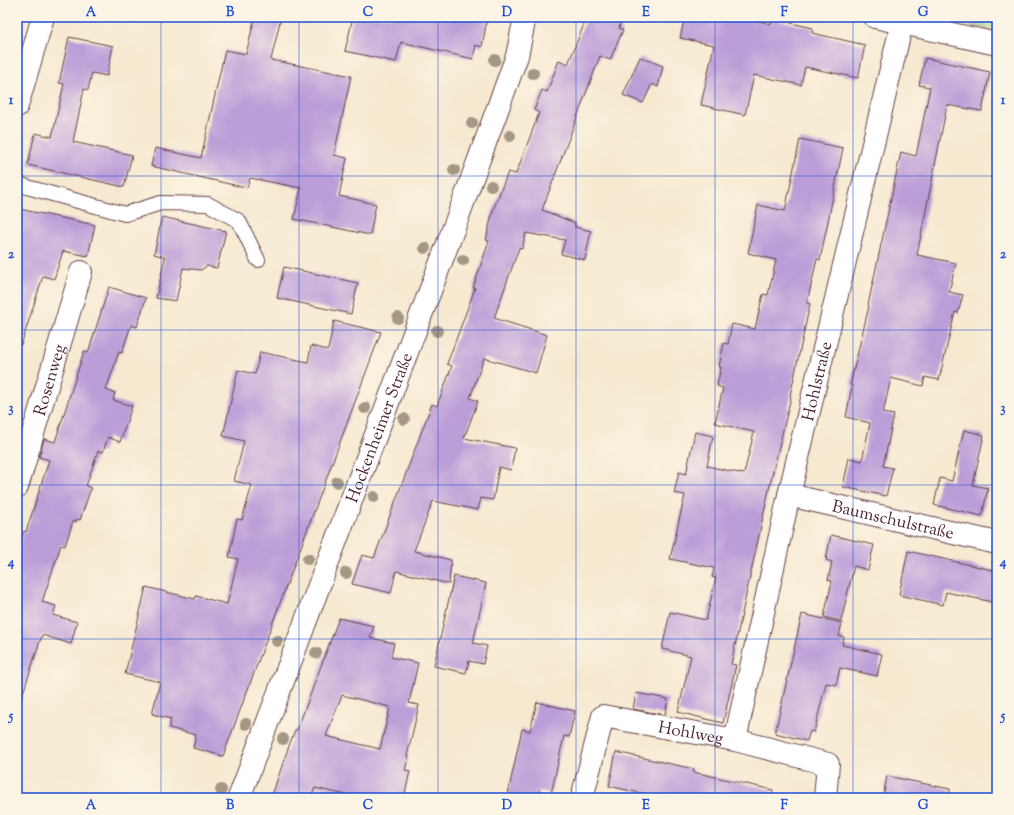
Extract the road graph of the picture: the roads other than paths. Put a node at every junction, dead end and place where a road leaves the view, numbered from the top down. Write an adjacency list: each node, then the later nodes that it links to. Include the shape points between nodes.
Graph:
1 (43, 17): 8 (street)
2 (525, 17): 7 (street, Hockenheimer Straße)
3 (540, 17): 7 (street, Hockenheimer Straße)
4 (875, 17): 5 (street)
5 (902, 23): 6 (street); 13 (street, Hohlstraße)
6 (997, 44)
7 (517, 56): 16 (street, Hockenheimer Straße)
8 (17, 106)
9 (17, 183): 10 (lane, via 125,214 161,203 208,204 239,221)
10 (258, 260)
11 (81, 272): 12 (street, Rosenweg)
12 (17, 487)
13 (789, 495): 14 (street, Baumschulstraße); 15 (street, Hohlstraße)
14 (997, 543)
15 (735, 740): 17 (street, Hohlweg, via 603,716); 18 (street, Hohlweg, via 828,764)
16 (239, 798)
17 (582, 798)
18 (825, 798)

